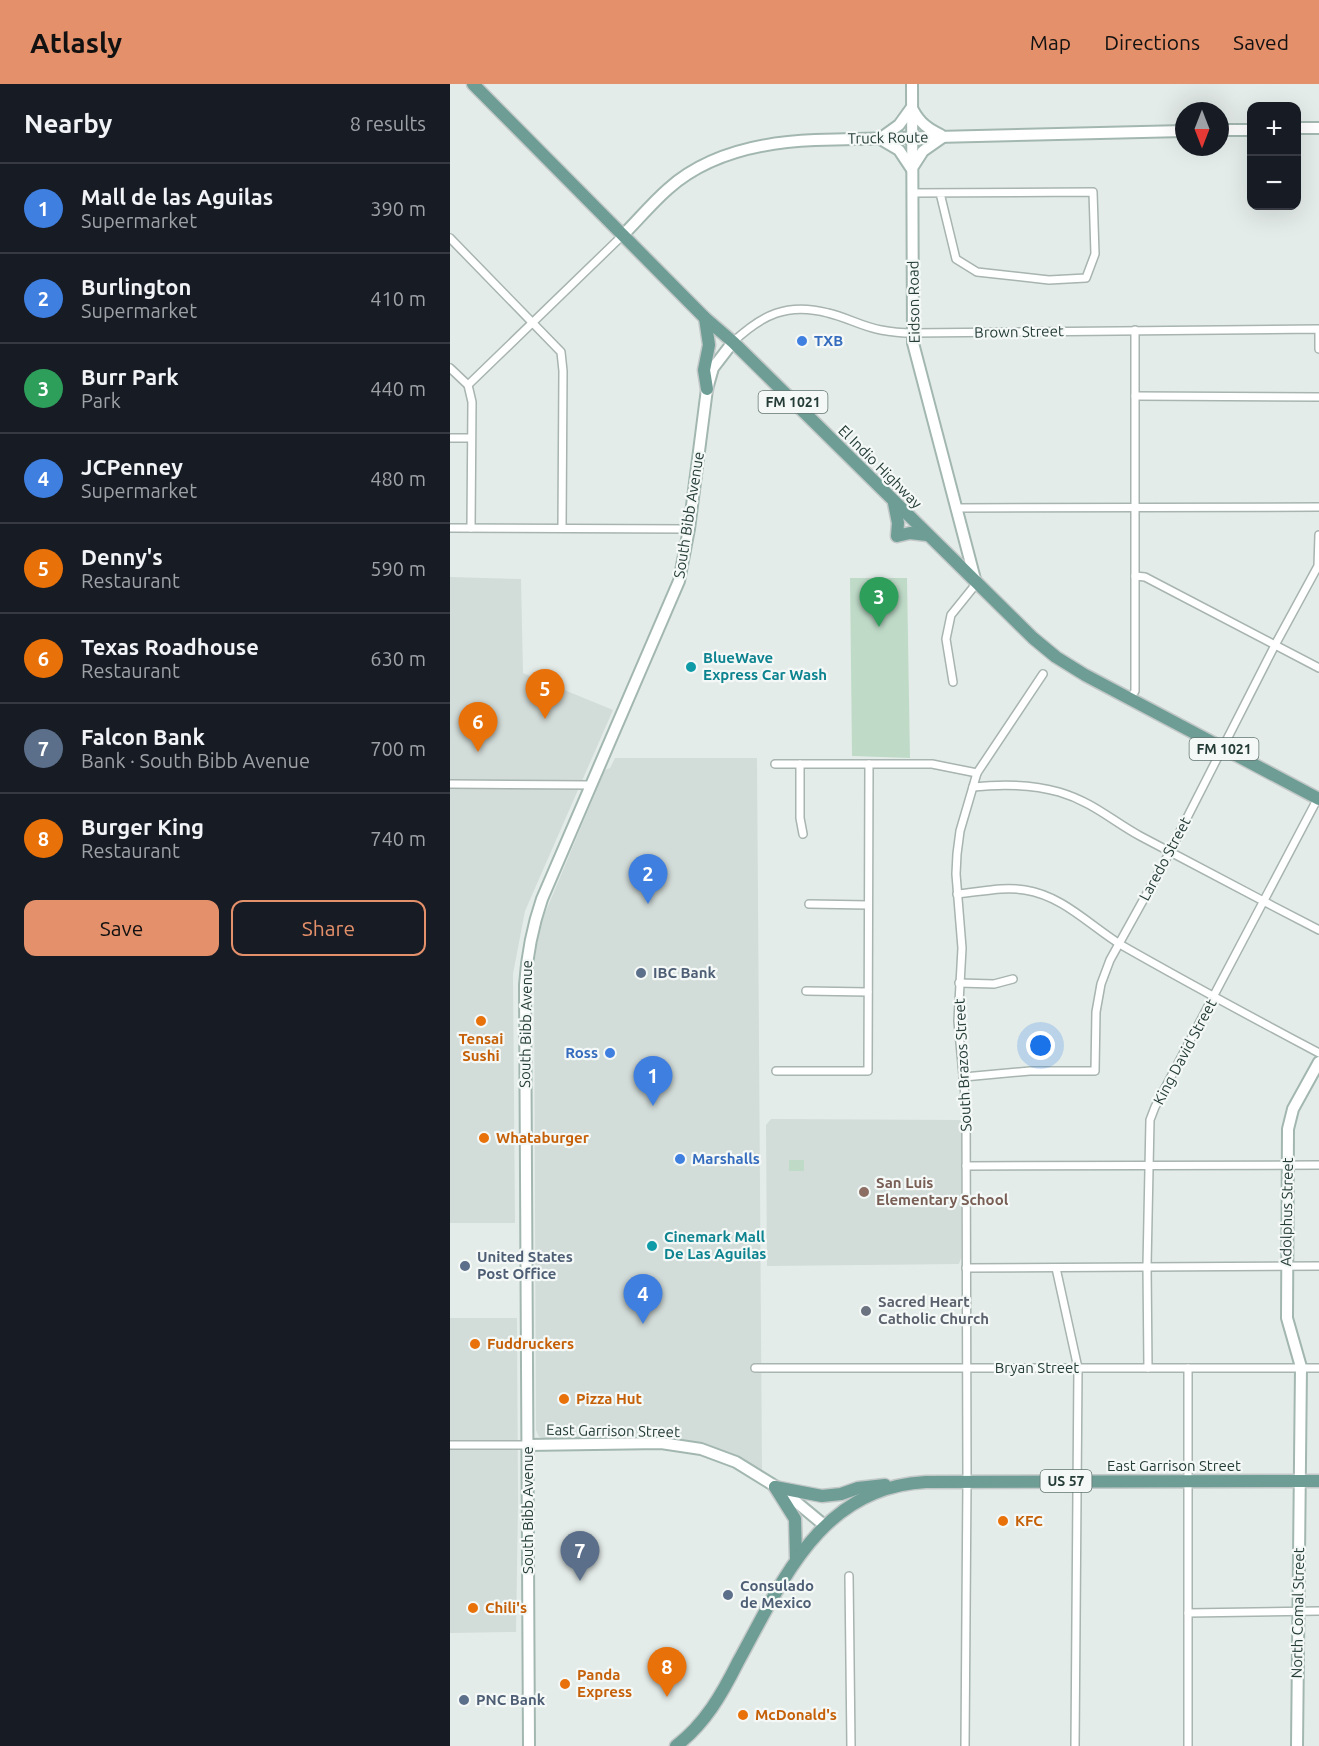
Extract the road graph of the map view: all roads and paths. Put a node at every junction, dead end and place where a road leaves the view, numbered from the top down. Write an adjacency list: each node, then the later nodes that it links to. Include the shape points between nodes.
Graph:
1 (912, 84): 3 (street, Eidson Road)
2 (478, 86): 15 (main road, El Indio Highway / FM 1021)
3 (912, 107): 9 (street, via 918,120); 10 (street, Eidson Road); 11 (street, via 898,125)
4 (1319, 128): 5 (street)
5 (1301, 129)
6 (1229, 130): 7 (street)
7 (1247, 130)
8 (1175, 131): 9 (street, Truck Route)
9 (944, 137): 10 (street, Truck Route); 12 (street, via 923,151)
10 (912, 138): 11 (street, Truck Route); 12 (street, Eidson Road)
11 (879, 139): 12 (street, via 899,150); 15 (street, Truck Route, via 789,141 728,155 702,165 669,188)
12 (912, 171): 13 (street, Eidson Road)
13 (912, 193): 14 (street); 21 (street, Eidson Road)
14 (940, 193): 14 (street, via 956,259 977,272 1049,280 1086,278 1095,254 1093,192)
15 (623, 235): 17 (main road, El Indio Highway / FM 1021); 18 (street)
16 (450, 238): 18 (street)
17 (705, 318): 22 (main road, El Indio Highway / FM 1021); 26 (main road)
18 (533, 322): 25 (street); 37 (street, via 563,359)
19 (1319, 329): 20 (street, Brown Street); 23 (street)
20 (1135, 330): 21 (street, Brown Street); 27 (street)
21 (913, 333): 22 (street, Brown Street, via 879,330 805,308 762,318); 33 (street, Eidson Road)
22 (733, 342): 26 (street, South Bibb Avenue, via 713,368); 31 (main road, El Indio Highway / FM 1021)
23 (1319, 349)
24 (450, 368): 25 (street)
25 (468, 385): 30 (street, via 472,402)
26 (707, 389): 38 (street, South Bibb Avenue)
27 (1135, 396): 28 (street); 34 (street)
28 (1319, 397)
29 (450, 438): 30 (street)
30 (471, 438): 36 (street)
31 (893, 501): 39 (main road, El Indio Highway / FM 1021); 39 (main road, via 897,536)
32 (1319, 507): 34 (street)
33 (957, 508): 34 (street); 42 (street, Eidson Road)
34 (1134, 508): 41 (street)
35 (450, 528): 36 (street)
36 (471, 528): 37 (street)
37 (562, 528): 38 (street)
38 (689, 529): 54 (street, South Bibb Avenue, via 673,599)
39 (927, 535): 42 (main road, El Indio Highway / FM 1021)
40 (1319, 536): 43 (street, Laredo Street, via 1318,566)
41 (1135, 576): 43 (street, via 1145,577); 47 (street, via 1135,691)
42 (976, 584): 46 (street, via 951,615 946,639); 47 (main road, El Indio Highway / FM 1021, via 1056,657)
43 (1275, 645): 44 (street); 48 (street, Laredo Street)
44 (1319, 668)
45 (1043, 674): 52 (street, South Brazos Street)
46 (953, 682)
47 (1130, 699): 48 (main road, El Indio Highway / FM 1021)
48 (1222, 748): 56 (main road, El Indio Highway / FM 1021); 58 (street, Laredo Street)
49 (775, 764): 50 (street)
50 (800, 764): 51 (street); 57 (street)
51 (868, 764): 52 (street, via 932,764); 62 (street)
52 (977, 772): 55 (street, South Brazos Street)
53 (450, 784): 54 (street)
54 (591, 784): 91 (street, South Bibb Avenue, via 542,899 527,956)
55 (973, 787): 58 (street, via 1040,787 1077,798); 59 (street, South Brazos Street, via 960,831)
56 (1319, 798): 60 (street, King David Street)
57 (803, 834)
58 (1169, 851): 60 (street); 64 (street, Laredo Street)
59 (957, 894): 64 (street, via 1026,890 1058,900); 66 (street, South Brazos Street, via 962,948)
60 (1263, 901): 63 (street); 69 (street, King David Street)
61 (809, 904): 62 (street)
62 (868, 905): 68 (street)
63 (1319, 930)
64 (1120, 944): 69 (street); 73 (street, Laredo Street, via 1101,984 1096,1012 1095,1071)
65 (1013, 979): 66 (street, via 994,984)
66 (959, 983): 73 (street, South Brazos Street, via 958,1021)
67 (806, 991): 68 (street)
68 (868, 992): 72 (street, via 868,1071)
69 (1213, 997): 70 (street); 74 (street, King David Street, via 1155,1107 1150,1120)
70 (1319, 1053)
71 (1319, 1062): 75 (street, Adolphus Street, via 1290,1118)
72 (776, 1071)
73 (964, 1077): 77 (street, South Brazos Street)
74 (1148, 1165): 75 (street); 77 (street); 78 (street, King David Street)
75 (1287, 1165): 76 (street); 80 (street, Adolphus Street)
76 (1319, 1165)
77 (966, 1166): 81 (street, South Brazos Street)
78 (1147, 1266): 80 (street); 82 (street); 85 (street, King David Street)
79 (1319, 1266): 80 (street)
80 (1286, 1267): 87 (street, Adolphus Street, via 1287,1318)
81 (966, 1268): 82 (street); 89 (street, South Brazos Street)
82 (1056, 1268): 84 (street)
83 (755, 1368): 89 (street, Bryan Street)
84 (1078, 1368): 85 (street, Bryan Street); 89 (street, Bryan Street); 93 (street)
85 (1148, 1368): 86 (street, Bryan Street)
86 (1188, 1368): 87 (street, Bryan Street); 94 (street)
87 (1301, 1368): 88 (street, Bryan Street); 95 (street, Adolphus Street)
88 (1319, 1368)
89 (966, 1369): 92 (street, South Brazos Street)
90 (450, 1444): 91 (street, East Garrison Street)
91 (527, 1445): 98 (street, East Garrison Street, via 679,1445 736,1462); 106 (street, South Bibb Avenue)
92 (967, 1480): 93 (main road, East Garrison Street / US 57); 97 (main road, East Garrison Street / US 57); 110 (street, South Brazos Street)
93 (1076, 1481): 94 (main road, East Garrison Street / US 57); 111 (street)
94 (1189, 1481): 95 (main road, East Garrison Street / US 57); 104 (street)
95 (1299, 1481): 96 (main road, East Garrison Street / US 57); 103 (street, North Comal Street)
96 (1319, 1481)
97 (911, 1482): 98 (main road, via 822,1496); 99 (main road, East Garrison Street / US 57, via 863,1499)
98 (775, 1487): 99 (street, East Garrison Street); 100 (main road, via 795,1520)
99 (824, 1525): 100 (main road, East Garrison Street / US 57)
100 (796, 1558): 105 (main road, East Garrison Street / US 57)
101 (849, 1576): 109 (street)
102 (1319, 1611): 103 (street)
103 (1298, 1612): 104 (street); 113 (street, North Comal Street)
104 (1188, 1613): 112 (street)
105 (711, 1711): 107 (main road, East Garrison Street / US 57); 108 (main road)
106 (529, 1746)
107 (676, 1746)
108 (694, 1746)
109 (851, 1746)
110 (964, 1746)
111 (1075, 1746)
112 (1188, 1746)
113 (1297, 1746)

